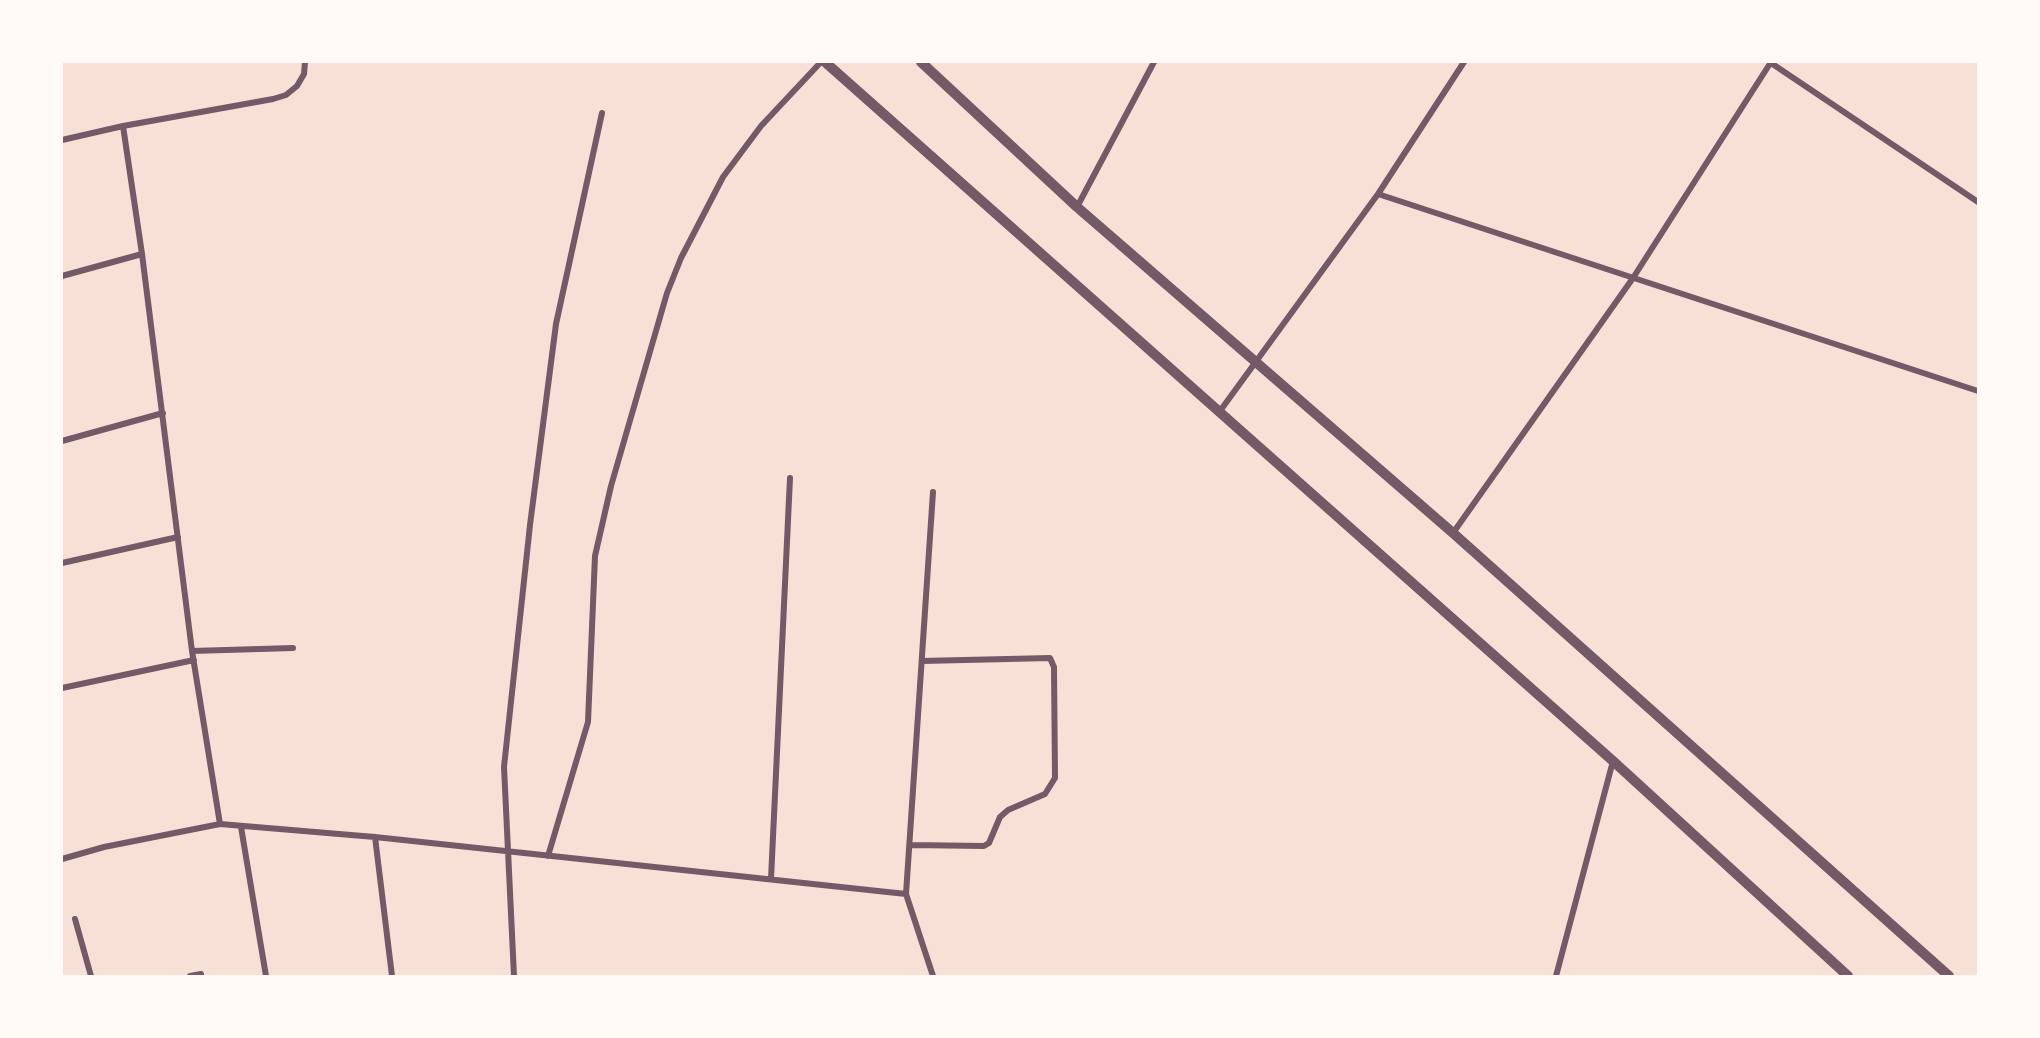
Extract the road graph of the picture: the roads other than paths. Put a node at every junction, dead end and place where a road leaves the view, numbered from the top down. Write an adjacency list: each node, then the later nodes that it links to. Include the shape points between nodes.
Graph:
1 (305, 62): 8 (street, via 304,74 286,95)
2 (823, 62): 18 (street); 37 (street, via 761,126 723,177 667,293 611,486 595,556 588,722)
3 (921, 62): 12 (street)
4 (1154, 62): 12 (street)
5 (1464, 62): 10 (street)
6 (1771, 62): 11 (street); 15 (street)
7 (602, 113): 36 (street, via 556,324 530,525 504,767)
8 (123, 126): 9 (street); 13 (street)
9 (62, 140)
10 (1378, 194): 15 (street); 16 (street)
11 (1978, 202)
12 (1077, 207): 16 (street)
13 (142, 254): 14 (street); 19 (street)
14 (62, 276)
15 (1633, 278): 17 (street); 23 (street)
16 (1257, 363): 18 (street); 23 (street)
17 (1978, 391)
18 (1220, 411): 31 (street)
19 (163, 414): 20 (street); 24 (street)
20 (62, 441)
21 (790, 478): 39 (street)
22 (933, 492): 29 (street)
23 (1453, 533): 51 (street)
24 (178, 537): 25 (street); 27 (street)
25 (62, 563)
26 (293, 648): 27 (street)
27 (192, 651): 28 (street)
28 (194, 660): 30 (street); 32 (street)
29 (922, 661): 35 (street); 35 (street, via 1050,658 1054,668 1055,778 1045,794 1000,817 984,846)
30 (62, 688)
31 (1613, 761): 49 (street); 50 (street)
32 (220, 824): 33 (street); 38 (street)
33 (240, 827): 34 (street); 45 (street)
34 (375, 837): 36 (street); 46 (street)
35 (910, 845): 40 (street)
36 (509, 852): 37 (street); 47 (street)
37 (548, 856): 39 (street)
38 (62, 859)
39 (771, 879): 40 (street)
40 (906, 894): 48 (street)
41 (75, 919): 43 (street)
42 (201, 974): 44 (street)
43 (91, 976)
44 (190, 976)
45 (266, 976)
46 (392, 976)
47 (514, 976)
48 (933, 976)
49 (1556, 976)
50 (1848, 976)
51 (1949, 976)

